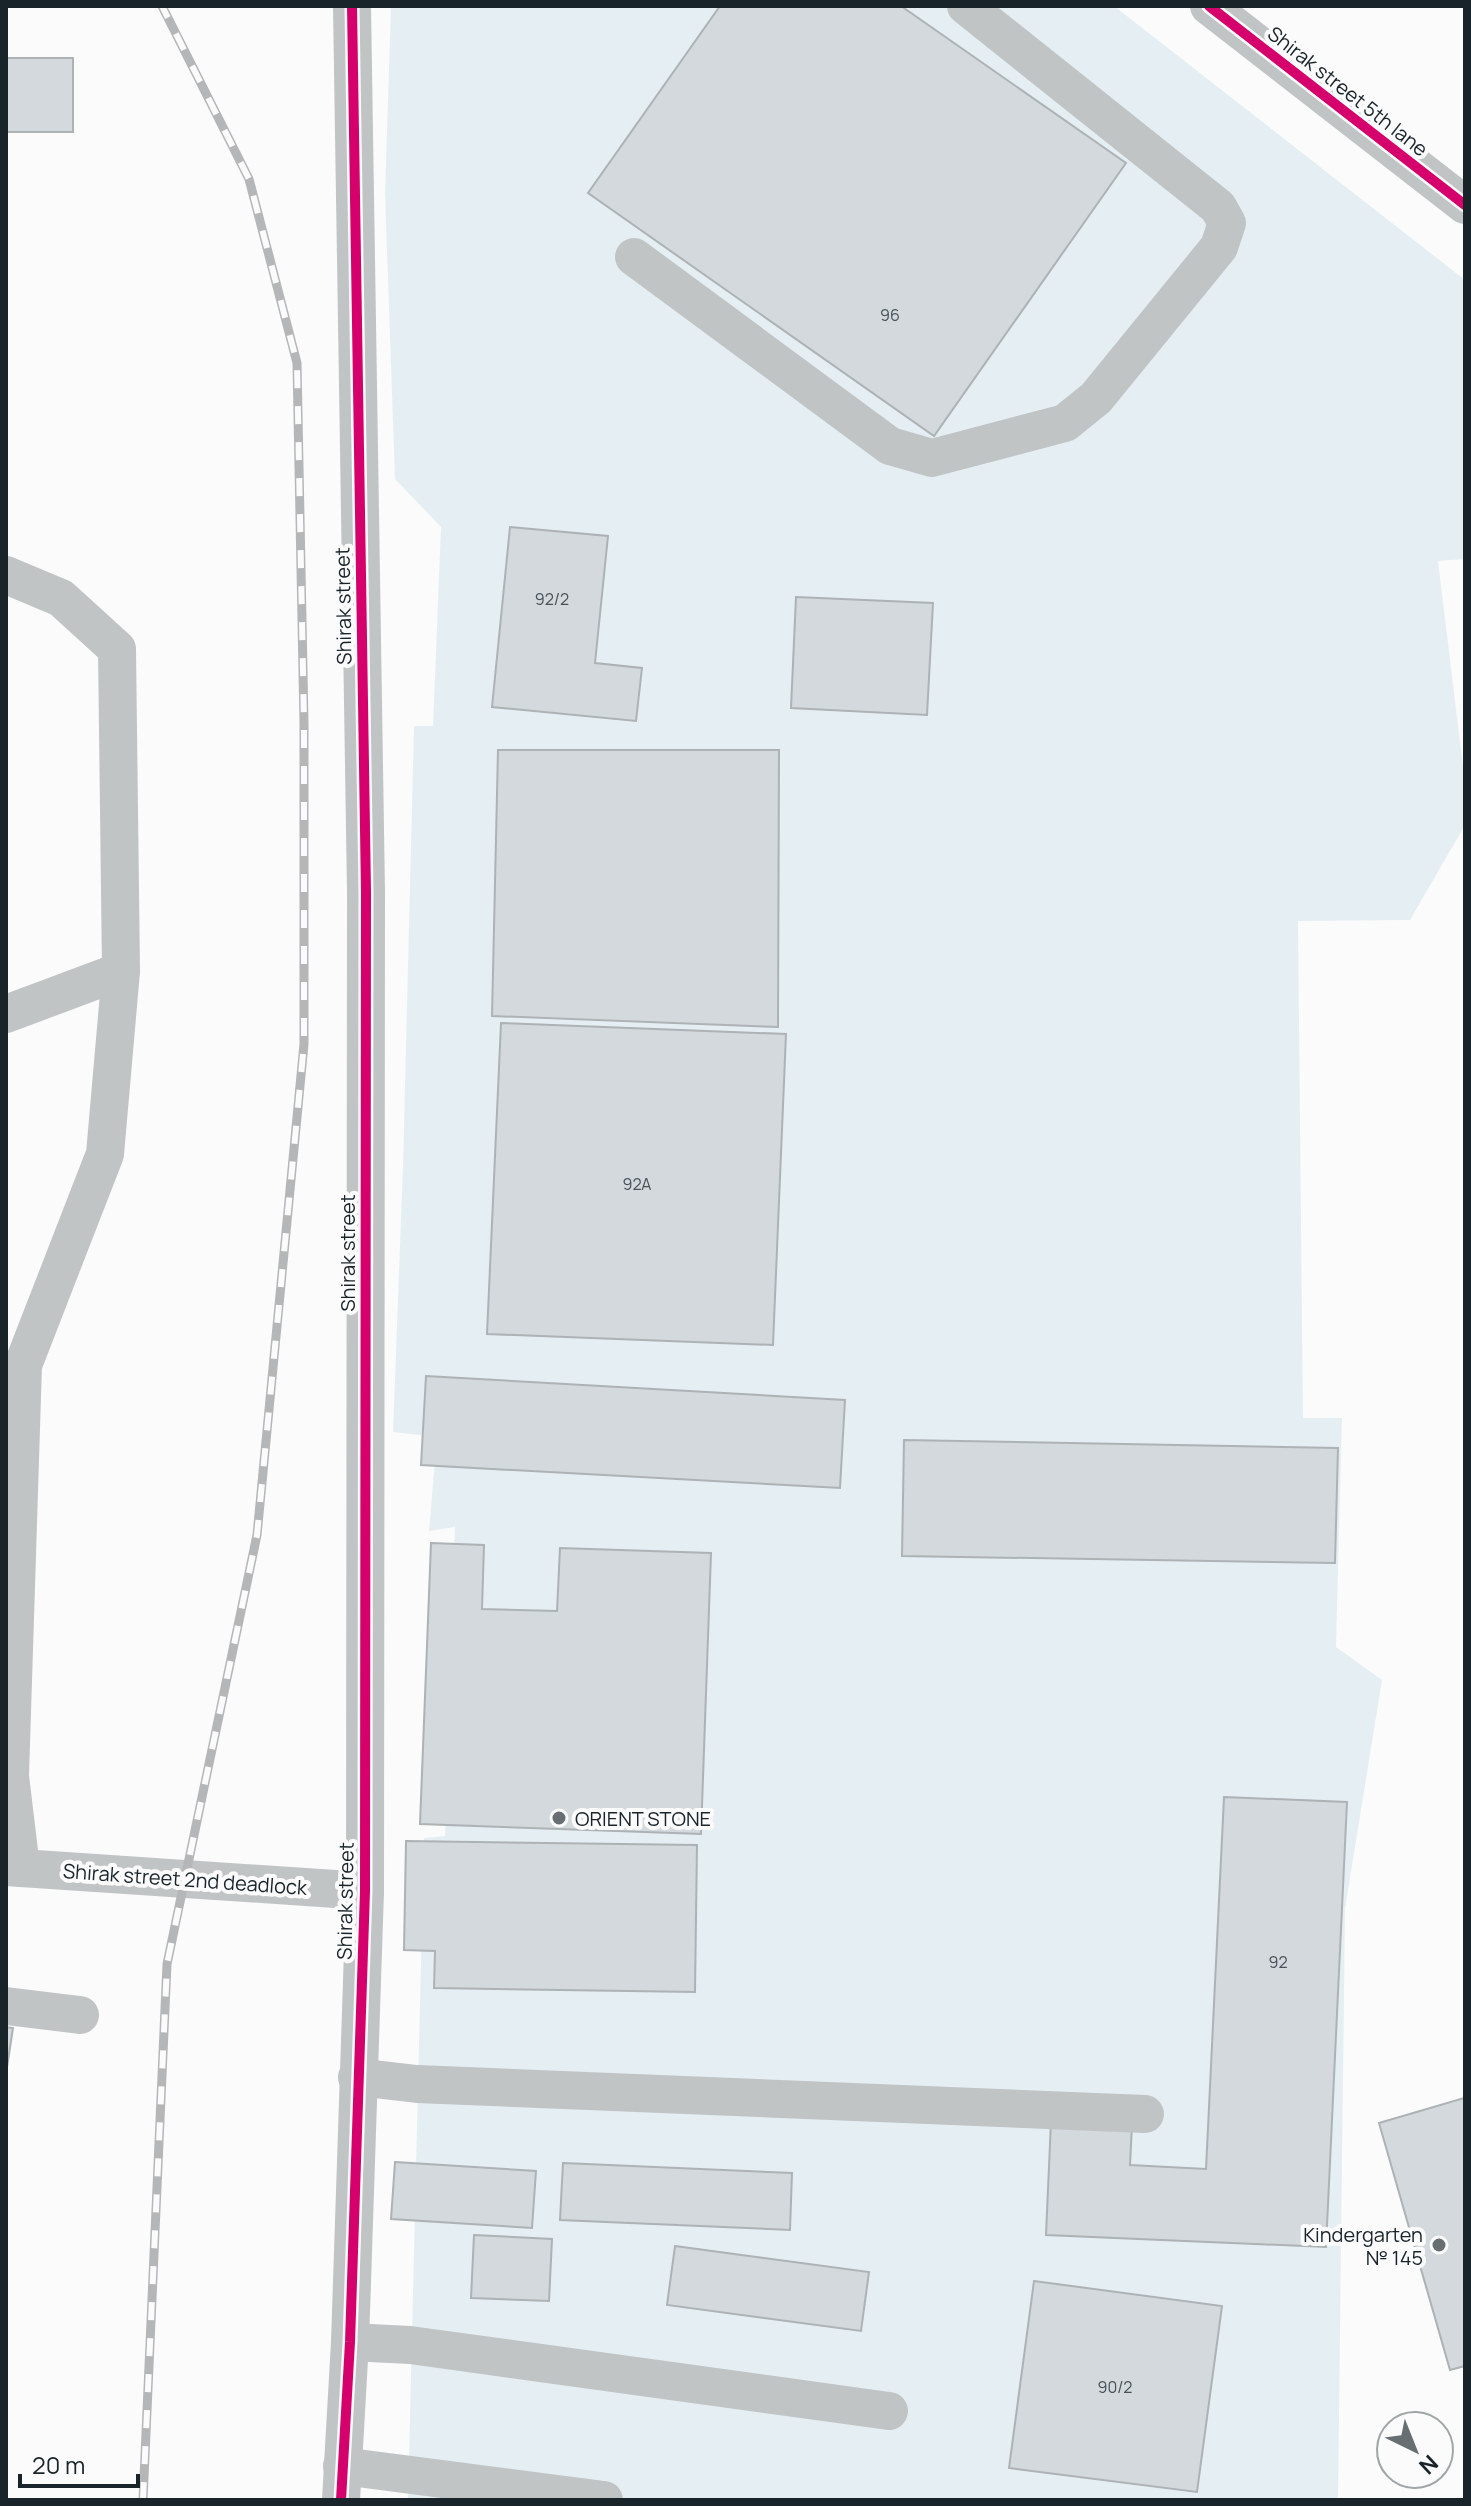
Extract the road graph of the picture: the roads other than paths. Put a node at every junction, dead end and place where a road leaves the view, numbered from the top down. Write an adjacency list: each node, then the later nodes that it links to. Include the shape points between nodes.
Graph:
1 (352, 6): 10 (street, Shirak street, via 366,892)
2 (966, 6): 5 (street, via 1218,207 1227,223 1219,247 1096,398 1065,423 932,458 890,446)
3 (1209, 6): 4 (street, Shirak street 5th lane)
4 (1465, 205)
5 (634, 257)
6 (6, 575): 7 (street, via 61,598 117,649)
7 (121, 971): 8 (street); 9 (street, via 105,1154 23,1365 10,1776)
8 (6, 1014)
9 (14, 1867): 10 (street, Shirak street 2nd deadlock)
10 (365, 1891): 13 (street, Shirak street)
11 (6, 2006): 12 (street)
12 (80, 2015)
13 (357, 2077): 14 (street, via 417,2084); 15 (street, Shirak street)
14 (1145, 2114)
15 (350, 2342): 16 (street, via 410,2345); 17 (street, Shirak street)
16 (889, 2411)
17 (342, 2483): 18 (street)
18 (604, 2500)

